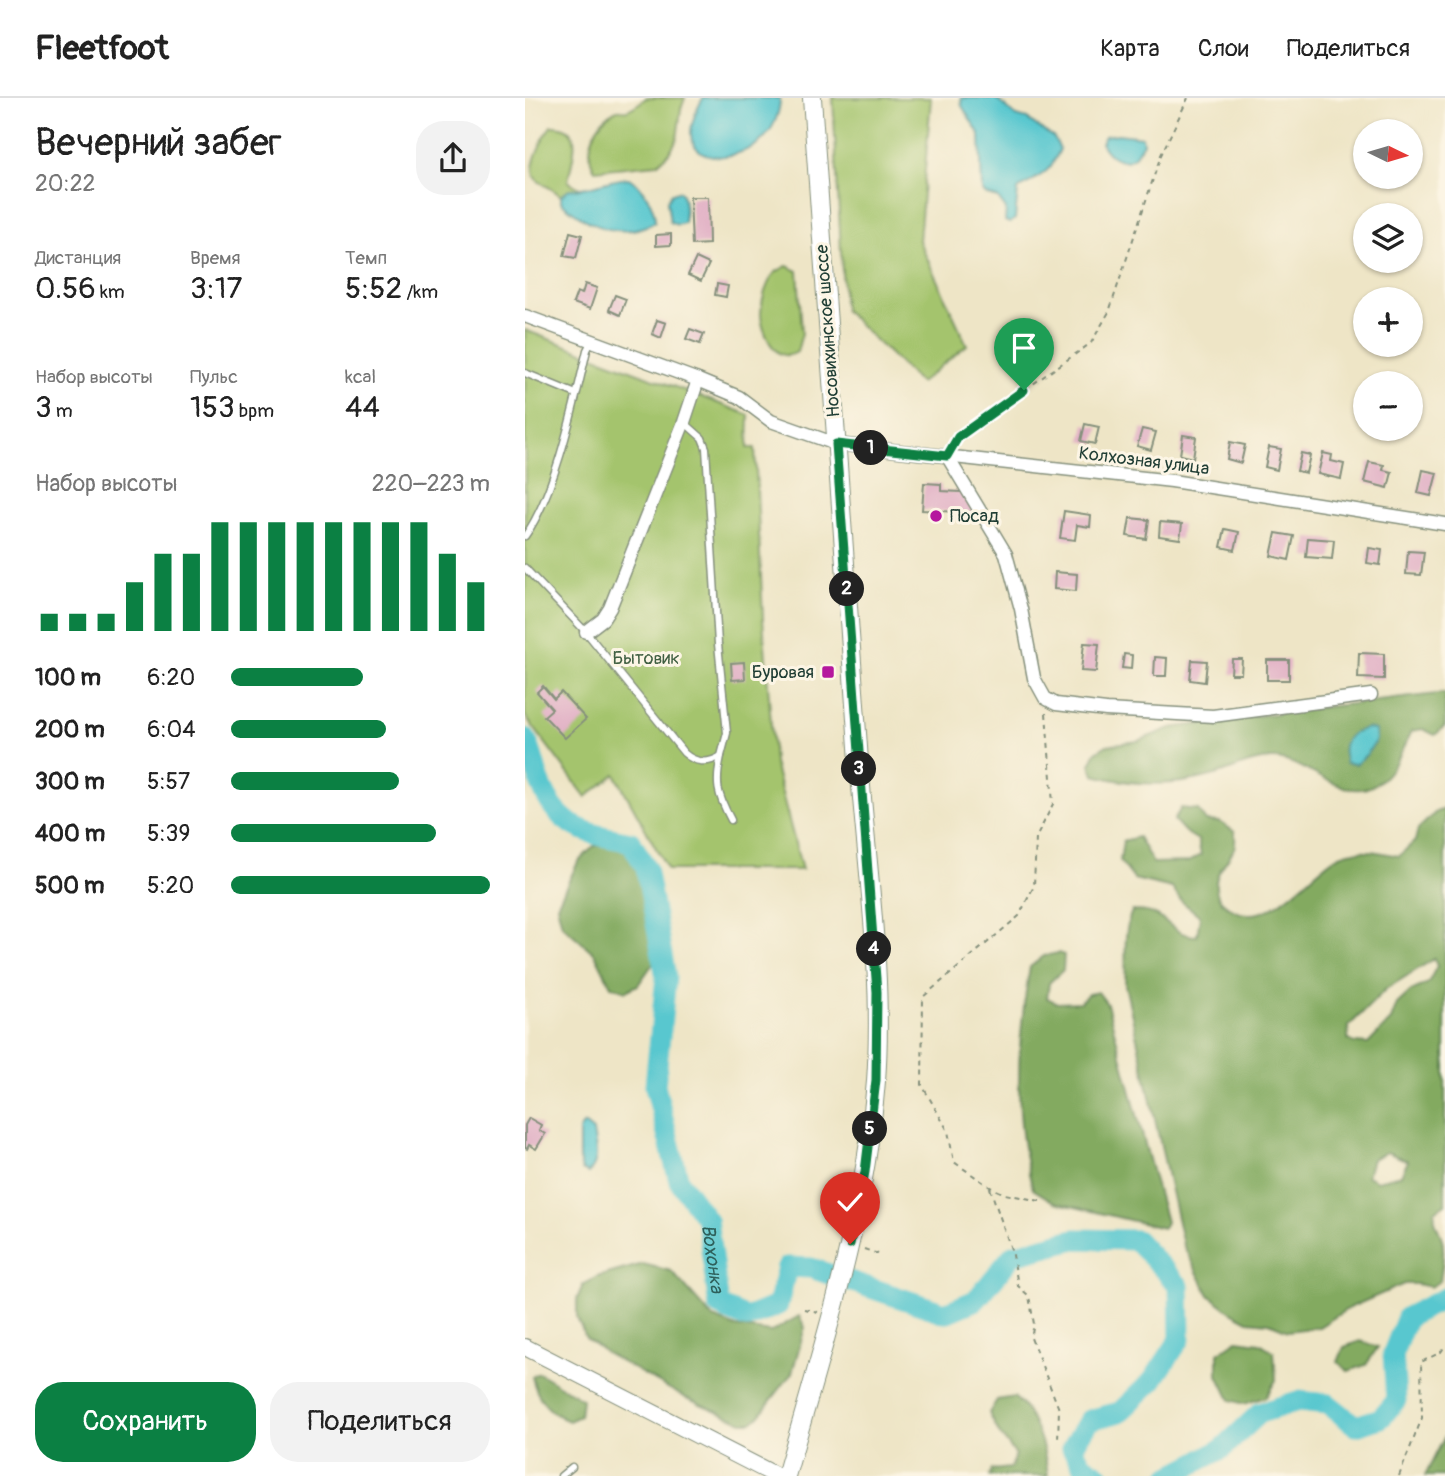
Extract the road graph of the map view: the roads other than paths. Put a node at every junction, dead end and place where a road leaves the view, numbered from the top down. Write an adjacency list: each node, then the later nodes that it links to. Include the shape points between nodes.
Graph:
1 (812, 98): 8 (main road, Носовихинское шоссе)
2 (525, 316): 3 (street, Колхозная улица)
3 (593, 340): 5 (street, Колхозная улица); 6 (lane)
4 (525, 373): 6 (lane)
5 (698, 380): 7 (street); 8 (street, Колхозная улица, via 739,397 772,421)
6 (576, 394): 11 (lane, via 549,487)
7 (684, 422): 13 (street, via 610,608); 15 (lane, via 706,448 727,733)
8 (836, 444): 9 (street, Колхозная улица); 21 (main road, Носовихинское шоссе, via 877,992 874,1093 865,1172 850,1244)
9 (947, 456): 10 (street, Колхозная улица, via 1172,481); 14 (street, via 1006,554 1034,678 1045,698 1056,704 1106,710 1213,716)
10 (1445, 524)
11 (525, 536)
12 (525, 568): 13 (lane)
13 (586, 632): 15 (lane, via 692,760)
14 (1371, 695)
15 (721, 756): 16 (lane, via 716,779)
16 (731, 820)
17 (525, 1347): 20 (street)
18 (572, 1467): 19 (lane)
19 (561, 1476)
20 (777, 1476)
21 (786, 1476)

